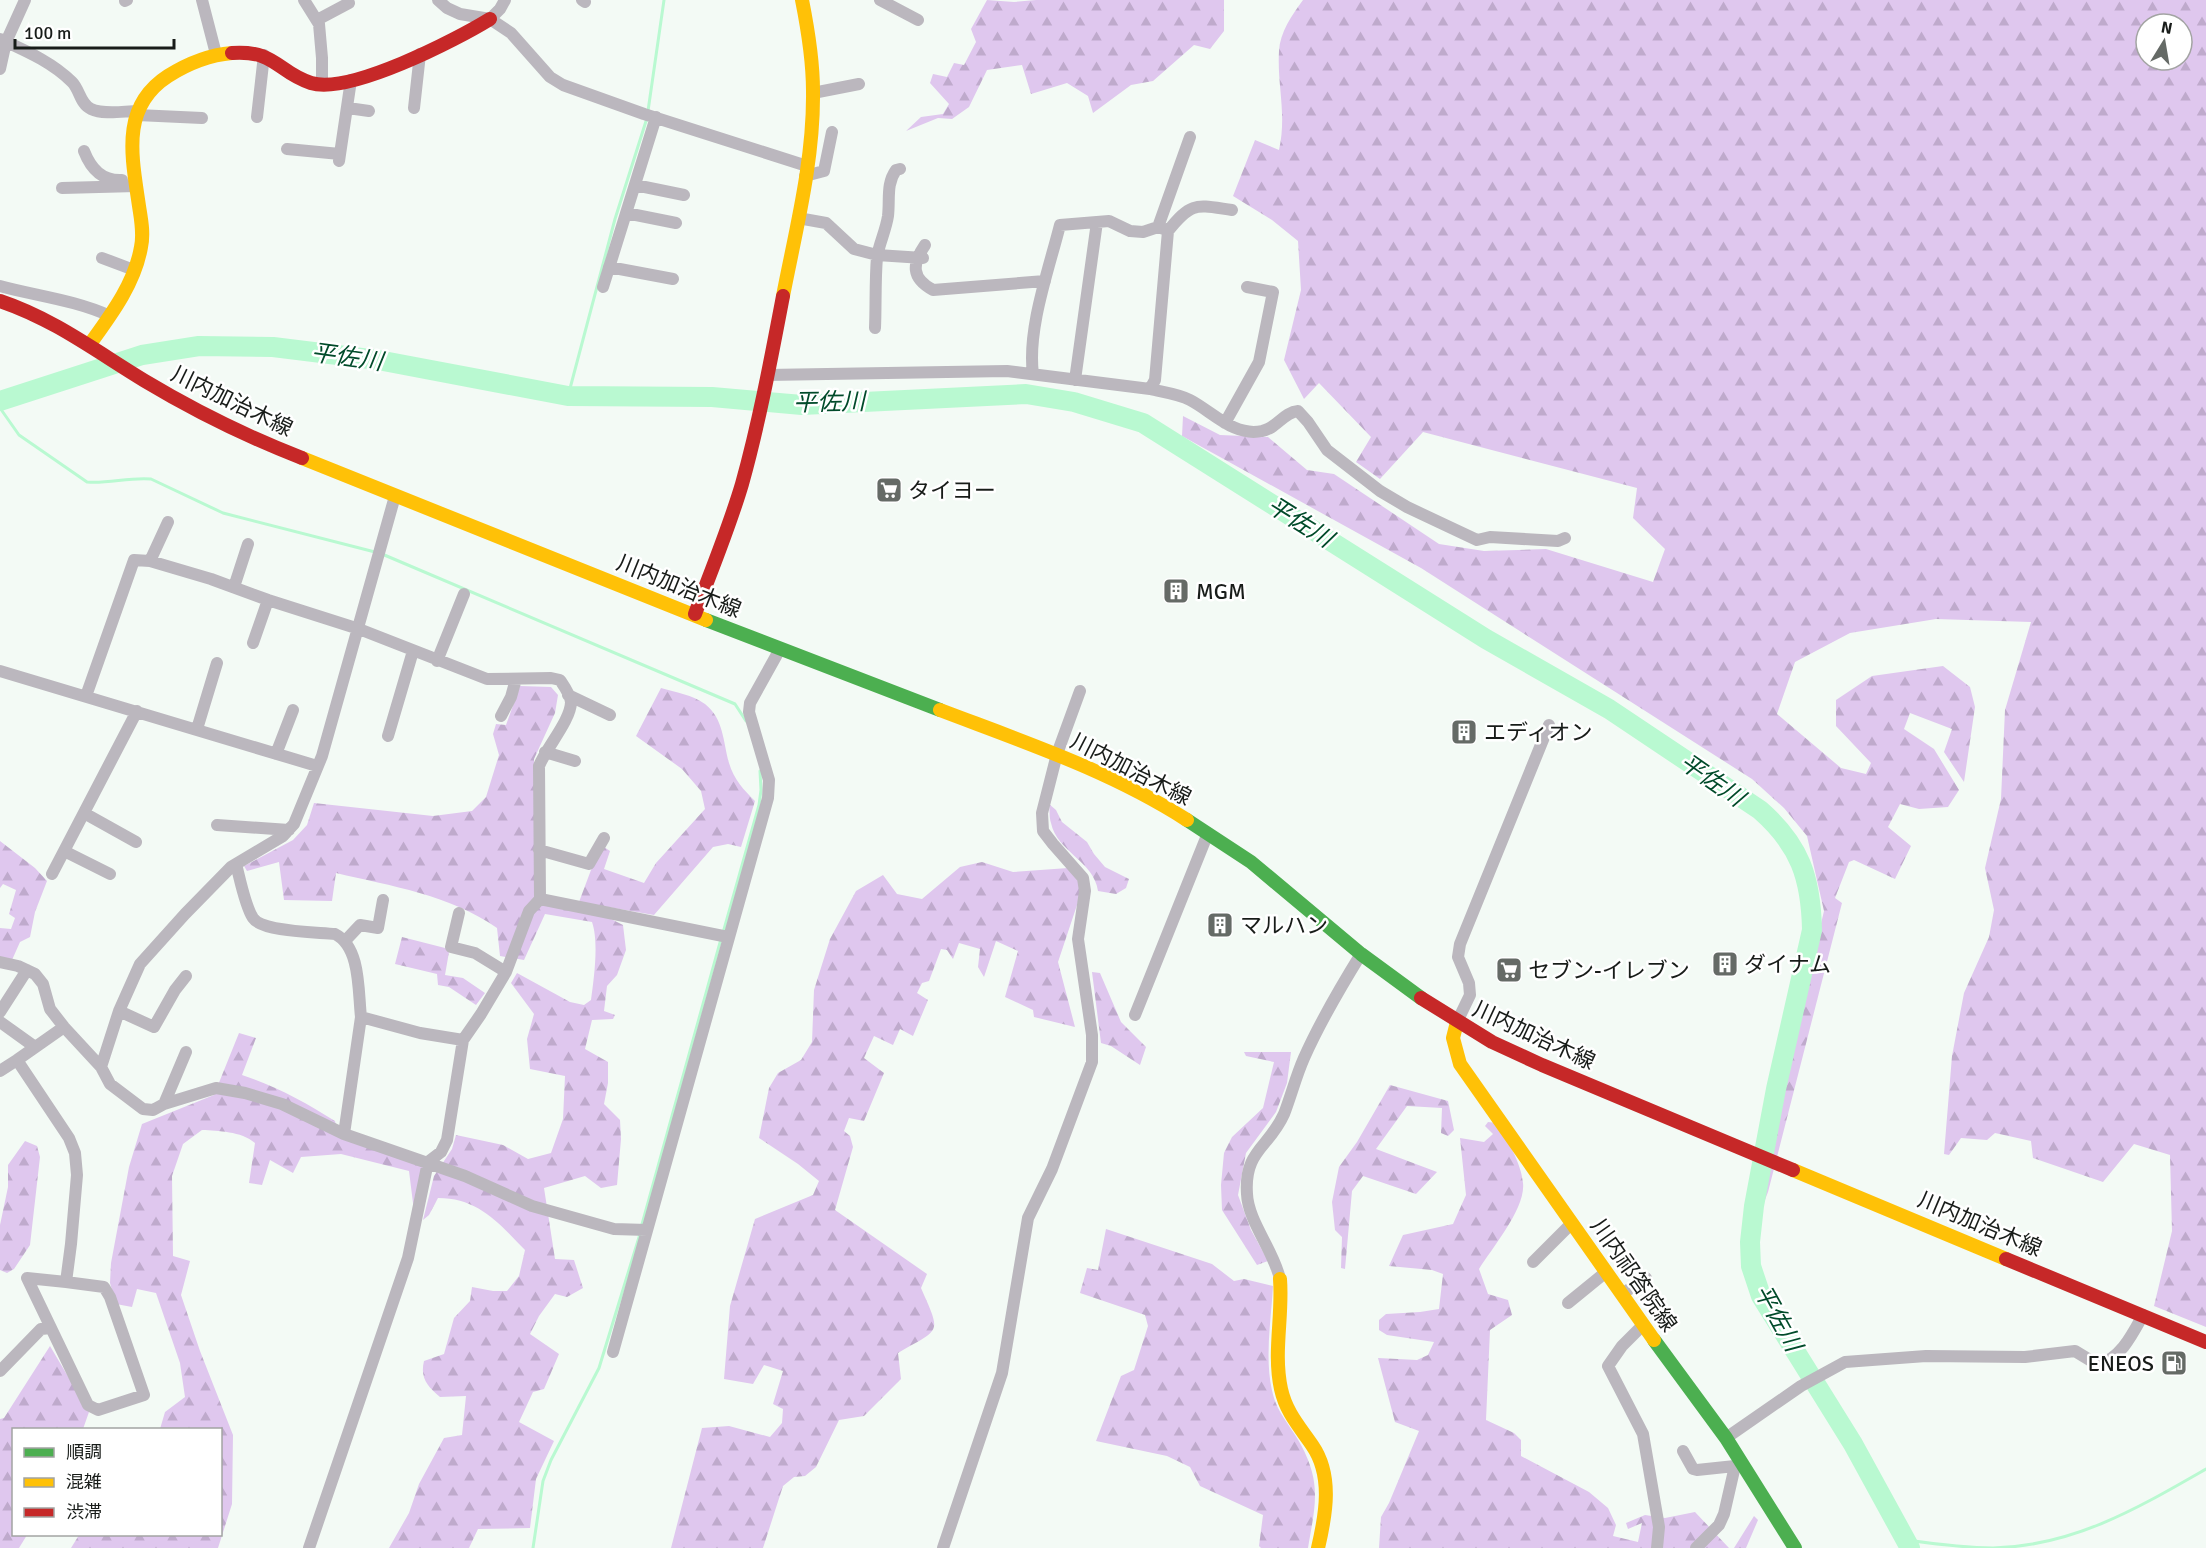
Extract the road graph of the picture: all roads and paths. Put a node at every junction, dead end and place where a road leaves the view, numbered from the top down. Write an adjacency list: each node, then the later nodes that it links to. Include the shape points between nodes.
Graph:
1 (25, 0): 12 (street)
2 (202, 0): 13 (street)
3 (304, 0): 10 (street)
4 (505, 0): 9 (street)
5 (802, 0): 21 (main road)
6 (880, 0): 11 (street)
7 (349, 3): 10 (street)
8 (444, 3): 9 (street, via 460,14)
9 (490, 19): 14 (main road, via 473,31); 27 (street, via 511,33 550,77 563,85)
10 (317, 20): 20 (street)
11 (918, 20)
12 (3, 41): 16 (street); 24 (street, via 45,60 74,84)
13 (216, 54): 15 (main road); 26 (main road, via 171,73 151,90)
14 (420, 54): 17 (main road); 23 (street)
15 (264, 55): 20 (main road, via 308,82); 28 (street)
16 (0, 69)
17 (351, 80): 20 (main road); 22 (street)
18 (85, 83): 24 (street)
19 (859, 84): 21 (street)
20 (322, 85)
21 (813, 93): 35 (main road)
22 (348, 108): 25 (street); 32 (street, via 339,157)
23 (414, 108)
24 (91, 109): 26 (street)
25 (369, 111)
26 (137, 113): 29 (street); 36 (main road, via 133,145)
27 (650, 116): 35 (street); 37 (street)
28 (257, 117)
29 (202, 118)
30 (832, 132): 35 (street, via 824,171)
31 (1190, 137): 45 (street)
32 (287, 149)
33 (84, 151): 36 (street, via 89,165 103,177)
34 (900, 169): 47 (street, via 893,173 888,190 889,208)
35 (806, 171): 42 (main road)
36 (136, 182): 38 (street); 51 (main road, via 143,230)
37 (635, 185): 39 (street); 41 (street)
38 (62, 188)
39 (684, 195)
40 (1232, 210): 45 (street, via 1190,208)
41 (626, 213): 44 (street); 50 (street)
42 (798, 218): 47 (street, via 826,222 854,249); 62 (main road)
43 (1097, 222): 45 (street, via 1109,221 1130,231); 53 (street, via 1060,225); 63 (street)
44 (676, 223)
45 (1163, 229): 64 (street, via 1155,380)
46 (925, 245): 49 (street)
47 (878, 255): 49 (street); 59 (street)
48 (102, 258): 51 (street)
49 (920, 258): 53 (street, via 917,273 921,283 933,290)
50 (609, 267): 52 (street); 55 (street)
51 (134, 270): 58 (main road)
52 (673, 279)
53 (1046, 281): 61 (street, via 1038,309)
54 (0, 286): 58 (street, via 85,305)
55 (603, 287)
56 (1247, 287): 65 (street, via 1273,292 1270,315 1259,362)
57 (0, 301): 60 (main road, 川内加治木線, via 42,315)
58 (110, 316): 60 (main road)
59 (875, 328)
60 (94, 346): 66 (main road, 川内加治木線, via 212,419)
61 (1034, 374): 62 (street, via 1006,371); 63 (street)
62 (767, 378): 74 (main road, via 738,495)
63 (1076, 380): 64 (street)
64 (1149, 389): 65 (street, via 1189,399)
65 (1225, 423): 68 (street, via 1250,432 1264,431 1292,411 1298,411 1327,450 1407,507 1477,540)
66 (395, 496): 74 (main road, 川内加治木線); 75 (street)
67 (168, 522): 70 (street)
68 (1565, 538)
69 (248, 543): 71 (street)
70 (150, 561): 71 (street); 85 (street, via 134,560)
71 (234, 588): 73 (street)
72 (464, 594): 79 (street)
73 (268, 600): 75 (street); 76 (street)
74 (695, 614): 77 (main road, 川内加治木線)
75 (359, 629): 78 (street); 97 (street)
76 (253, 643)
77 (780, 648): 95 (main road, 川内加治木線); 112 (street, via 750,703 749,712 769,780 768,798)
78 (413, 651): 79 (street); 92 (street)
79 (437, 661): 82 (street, via 487,679)
80 (217, 663): 91 (street)
81 (0, 671): 85 (street)
82 (516, 679): 84 (street, via 560,680); 89 (street)
83 (1080, 691): 95 (street)
84 (568, 695): 88 (street); 93 (street, via 571,702 566,717)
85 (86, 696): 87 (street)
86 (292, 710): 94 (street)
87 (137, 711): 91 (street); 98 (street)
88 (610, 715)
89 (501, 716)
90 (1549, 725): 124 (street, via 1460,944 1458,957 1470,995)
91 (197, 729): 94 (street)
92 (388, 736)
93 (545, 752): 96 (street); 104 (street, via 539,766)
94 (276, 754): 97 (street)
95 (1057, 754): 101 (main road, 川内加治木線, via 1138,792); 154 (street, via 1042,813 1044,831 1083,878 1085,891 1078,939 1092,1035 1092,1062 1052,1169 1028,1218 1002,1372)
96 (575, 761)
97 (317, 766): 100 (street)
98 (84, 813): 103 (street); 105 (street)
99 (217, 825): 100 (street)
100 (289, 830): 106 (street)
101 (1208, 833): 114 (main road, 川内加治木線, via 1251,862); 121 (street)
102 (604, 838): 104 (street, via 589,864)
103 (136, 842)
104 (539, 850): 109 (street)
105 (64, 851): 107 (street); 108 (street)
106 (236, 864): 113 (street, via 251,917 258,924 335,934); 119 (street, via 140,964)
107 (52, 874)
108 (110, 874)
109 (540, 899): 112 (street); 117 (street, via 529,911)
110 (383, 900): 113 (street, via 378,928 360,925)
111 (459, 913): 117 (street, via 451,947 475,953)
112 (724, 936): 136 (street)
113 (345, 941): 122 (street, via 354,959)
114 (1361, 954): 124 (main road, 川内加治木線); 140 (street, via 1305,1056 1283,1115 1248,1168 1248,1203)
115 (0, 962): 116 (street)
116 (27, 970): 120 (street); 125 (street, via 43,984 50,1008)
117 (506, 972): 126 (street)
118 (186, 976): 119 (street, via 154,1027)
119 (119, 1011): 130 (street)
120 (0, 1012)
121 (1135, 1015)
122 (361, 1017): 126 (street); 133 (street)
123 (0, 1022): 127 (street)
124 (1457, 1022): 135 (main road, 川内祁答院線, via 1452,1031 1460,1064); 144 (main road, 川内加治木線, via 1542,1065)
125 (64, 1027): 127 (street); 130 (street)
126 (463, 1040): 134 (street, via 447,1140 441,1152)
127 (35, 1047): 129 (street)
128 (186, 1052): 132 (street)
129 (17, 1060): 131 (street); 141 (street, via 69,1138 75,1154 77,1175)
130 (101, 1067): 132 (street, via 110,1084 143,1109 153,1110)
131 (0, 1071)
132 (164, 1104): 133 (street, via 216,1088 282,1104)
133 (344, 1134): 134 (street)
134 (428, 1162): 136 (street, via 532,1206 614,1229); 153 (street, via 408,1258)
135 (1572, 1223): 137 (street); 138 (main road, 川内祁答院線)
136 (643, 1230): 148 (street)
137 (1533, 1262)
138 (1606, 1272): 142 (main road, 川内祁答院線); 143 (street)
139 (1646, 1278): 142 (street)
140 (1280, 1279): 155 (main road, via 1278,1374 1287,1408 1319,1457 1326,1494)
141 (66, 1282): 146 (street, via 27,1278); 146 (street, via 104,1287 144,1395 98,1410 88,1405)
142 (1622, 1294): 145 (main road, 川内祁答院線)
143 (1568, 1303)
144 (2143, 1315): 147 (main road, 川内加治木線); 150 (street, via 2127,1344 2107,1363 2098,1365 2074,1351 2025,1358 1926,1356 1845,1362 1801,1386)
145 (1643, 1325): 150 (main road, 川内祁答院線); 156 (street, via 1608,1366 1644,1434 1659,1527)
146 (51, 1328): 149 (street, via 41,1329)
147 (2206, 1342)
148 (613, 1352)
149 (0, 1371)
150 (1726, 1438): 152 (main road, 川内祁答院線)
151 (1683, 1451): 152 (street, via 1697,1470)
152 (1738, 1464): 157 (street, via 1719,1525); 158 (main road, 川内祁答院線)
153 (309, 1548)
154 (943, 1548)
155 (1318, 1548)
156 (1657, 1548)
157 (1696, 1548)
158 (1795, 1548)

